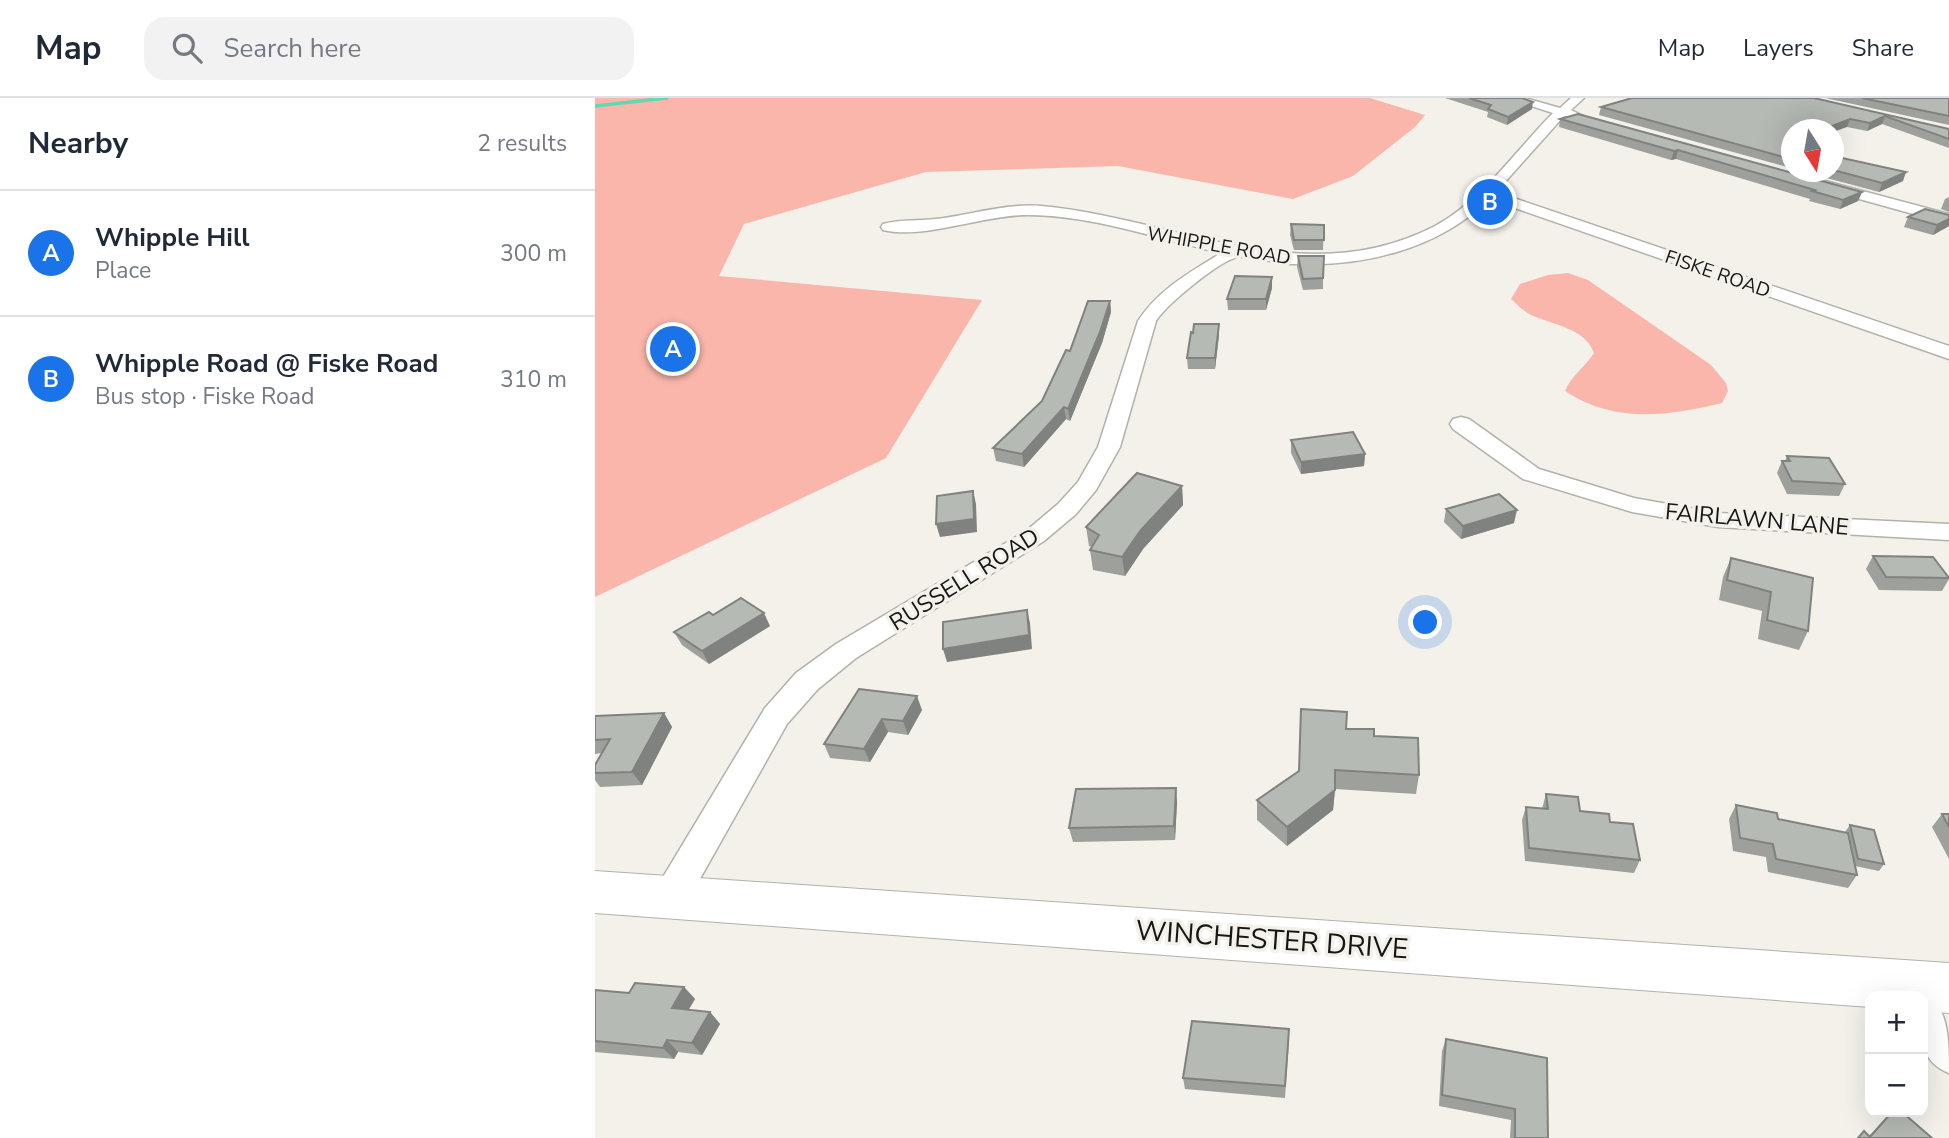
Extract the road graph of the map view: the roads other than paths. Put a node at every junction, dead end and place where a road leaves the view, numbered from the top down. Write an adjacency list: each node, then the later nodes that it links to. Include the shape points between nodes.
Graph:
1 (1512, 98): 3 (street)
2 (1578, 98): 3 (street, WHIPPLE ROAD)
3 (1562, 111): 4 (street); 6 (street, WHIPPLE ROAD)
4 (1588, 119)
5 (1815, 182): 7 (street)
6 (1486, 194): 9 (street, WHIPPLE ROAD, via 1442,228 1371,254 1312,261); 10 (street, FISKE ROAD)
7 (1949, 219)
8 (889, 227): 9 (street, WHIPPLE ROAD, via 1030,211)
9 (1234, 252): 14 (street, RUSSELL ROAD, via 1165,297 1152,311 1105,458 1082,493 1025,543 846,651 807,681 771,725)
10 (1949, 353)
11 (1461, 424): 12 (street, FAIRLAWN LANE, via 1531,474 1632,505 1718,520)
12 (1949, 533)
13 (595, 892): 14 (street, WINCHESTER DRIVE)
14 (670, 898): 15 (street, WINCHESTER DRIVE)
15 (1871, 991)
16 (1928, 1006): 17 (street)
17 (1949, 1052)

